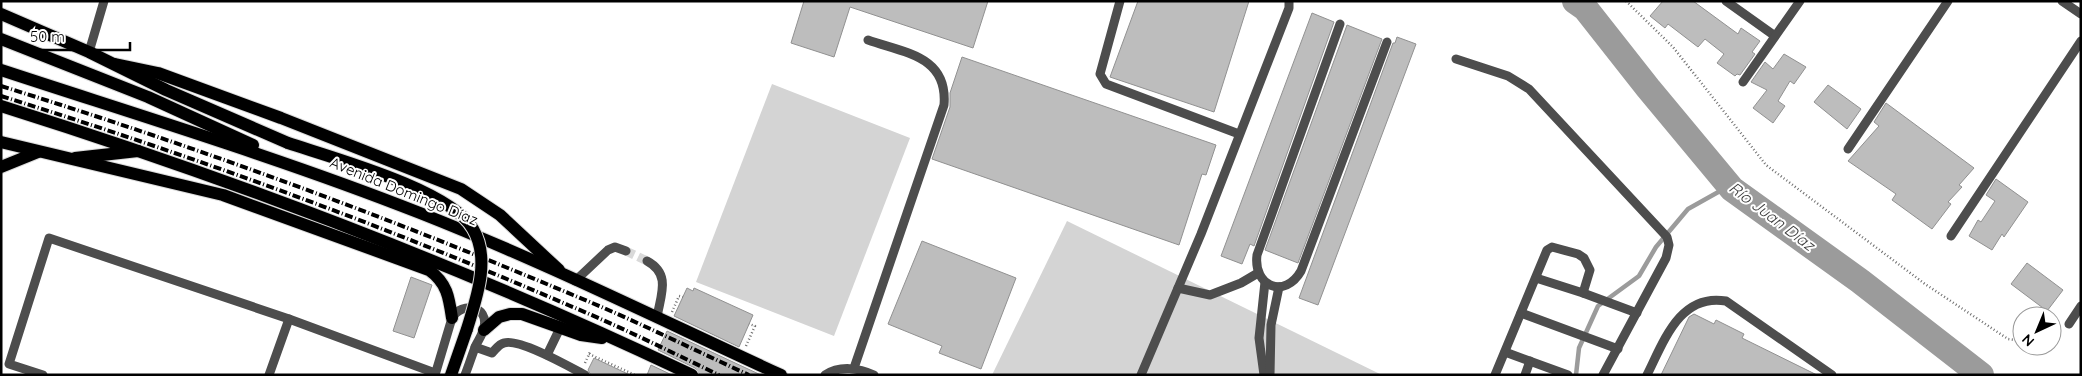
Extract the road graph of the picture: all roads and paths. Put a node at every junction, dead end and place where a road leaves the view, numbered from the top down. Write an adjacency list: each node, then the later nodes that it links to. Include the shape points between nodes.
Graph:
1 (104, 1): 17 (street)
2 (1120, 1): 23 (street, via 1100,74 1106,84)
3 (1289, 1): 23 (street)
4 (1626, 1): 52 (path, via 1673,47 1766,165 1925,284)
5 (1726, 1): 12 (street)
6 (1800, 1): 12 (street)
7 (1948, 1): 25 (street)
8 (2062, 1): 10 (street)
9 (1, 14): 17 (main road)
10 (2081, 14)
11 (1340, 24): 34 (street, via 1257,255)
12 (1775, 36): 21 (street)
13 (1, 39): 30 (main road, via 148,97)
14 (868, 40): 61 (street, via 924,60 941,76 945,89 944,104)
15 (2081, 41): 31 (street)
16 (1387, 42): 38 (street, via 1301,271 1296,280)
17 (89, 52): 19 (main road)
18 (1456, 59): 44 (street, via 1508,76 1529,89 1663,231 1667,237 1668,252)
19 (115, 64): 36 (main road, via 158,73 461,188 500,215); 65 (main road, bridge, via 288,143 427,192 458,211 473,229 480,255 481,276)
20 (1, 70): 30 (main road, Avenida Domingo Díaz)
21 (1743, 82)
22 (1, 106): 26 (main road)
23 (1240, 134): 39 (street)
24 (1, 142): 27 (main road)
25 (1848, 149)
26 (143, 151): 28 (main road); 53 (main road, via 480,280)
27 (38, 152): 28 (main road); 29 (main road)
28 (66, 159): 45 (main road, via 223,195 429,270 441,279 446,289)
29 (1, 168)
30 (307, 170): 36 (main road, Avenida Domingo Díaz, via 446,224)
31 (1951, 236)
32 (626, 251): 36 (street, via 615,247 608,250)
33 (647, 261): 47 (street, via 656,266 663,282)
34 (1258, 273): 37 (street); 39 (street, via 1210,295)
35 (1536, 278): 40 (street); 40 (street, via 1547,250 1552,247 1564,249 1578,254 1588,264 1590,270); 43 (street)
36 (571, 279): 47 (main road, Avenida Domingo Díaz)
37 (1264, 282): 38 (street); 74 (street, via 1259,338)
38 (1279, 287): 75 (street, via 1270,325)
39 (1178, 288): 73 (street)
40 (1583, 293): 44 (street)
41 (683, 297): 47 (path, via 679,296)
42 (2081, 306): 49 (street)
43 (1521, 313): 55 (street); 56 (street)
44 (1636, 313): 55 (street)
45 (452, 318): 51 (street, via 462,308 472,307 484,318); 62 (street)
46 (289, 319): 62 (street); 63 (street, via 49,238 9,364); 64 (street)
47 (662, 320): 59 (main road, Avenida Domingo Díaz)
48 (749, 324): 59 (path, via 755,326)
49 (2069, 324)
50 (561, 326): 51 (main road, via 522,314 510,314 498,317); 53 (main road, via 582,335); 58 (street)
51 (484, 330): 54 (street)
52 (2012, 340)
53 (620, 341): 69 (main road)
54 (475, 347): 58 (street, via 492,353 500,344 510,342); 66 (street)
55 (1618, 349): 79 (street)
56 (1505, 352): 60 (street); 76 (street)
57 (589, 354): 68 (path)
58 (547, 355): 67 (street)
59 (742, 357): 70 (main road, Avenida Domingo Díaz)
60 (1530, 361): 77 (street); 78 (street)
61 (854, 368): 71 (street); 72 (street)
62 (435, 374)
63 (43, 375)
64 (269, 375)
65 (451, 375)
66 (466, 375)
67 (585, 375)
68 (634, 375)
69 (692, 375)
70 (781, 375)
71 (825, 375)
72 (874, 375)
73 (1142, 375)
74 (1264, 375)
75 (1270, 375)
76 (1496, 375)
77 (1524, 375)
78 (1568, 375)
79 (1604, 375)
80 (1647, 375): 81 (street, via 1674,323 1687,308 1714,299 1726,301)
81 (1832, 375)

